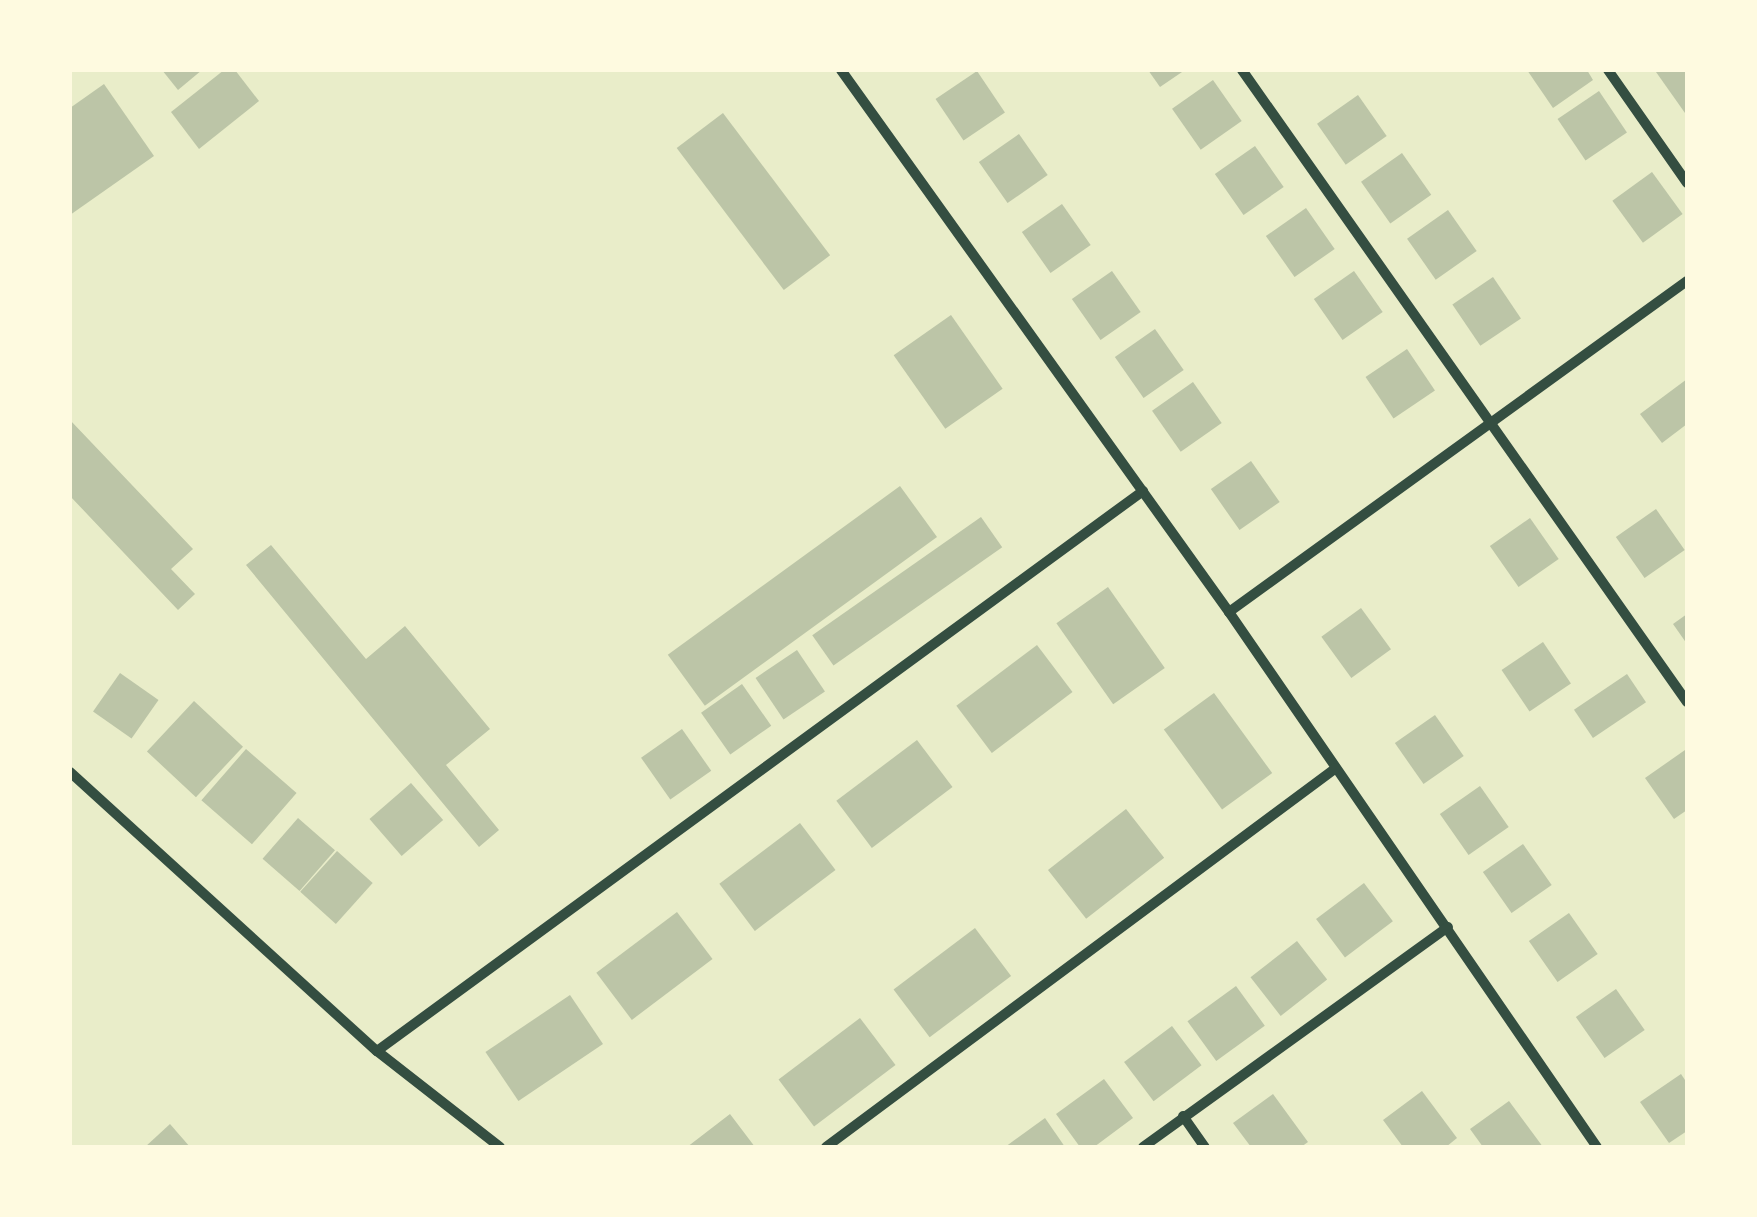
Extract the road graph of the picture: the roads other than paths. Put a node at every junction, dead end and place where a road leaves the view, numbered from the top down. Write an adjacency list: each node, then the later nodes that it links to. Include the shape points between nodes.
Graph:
1 (841, 70): 7 (street)
2 (1242, 70): 6 (street)
3 (1608, 70): 4 (street)
4 (1687, 182)
5 (1687, 281): 6 (street)
6 (1492, 425): 8 (street); 9 (street)
7 (1143, 491): 8 (street); 13 (street)
8 (1229, 612): 10 (street)
9 (1687, 702)
10 (1336, 768): 12 (street); 16 (street)
11 (70, 772): 13 (street)
12 (1448, 927): 14 (street); 19 (street)
13 (378, 1051): 15 (street)
14 (1183, 1116): 17 (street); 18 (street)
15 (500, 1147)
16 (826, 1147)
17 (1142, 1147)
18 (1205, 1147)
19 (1597, 1147)

